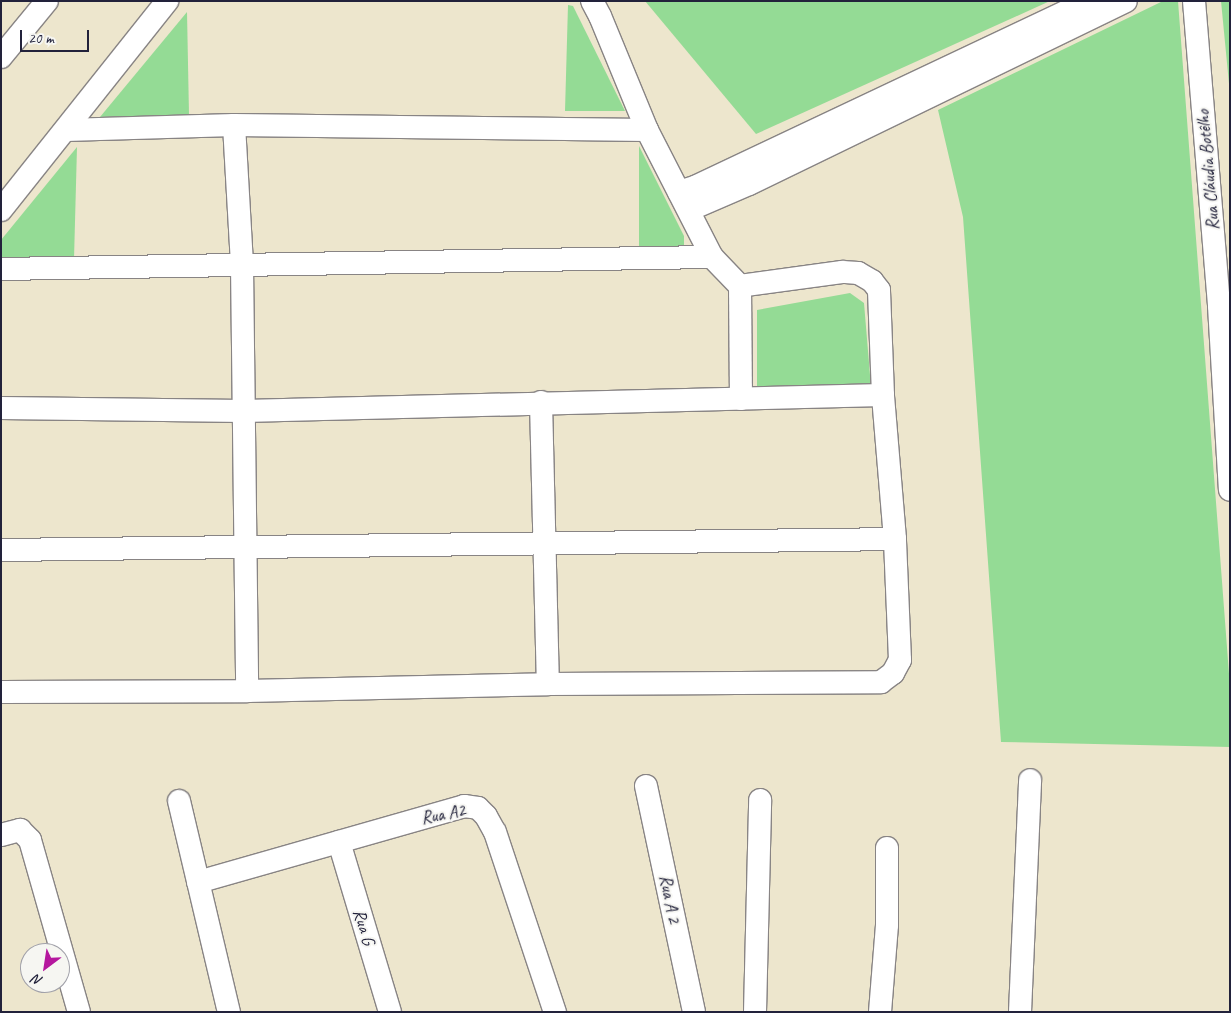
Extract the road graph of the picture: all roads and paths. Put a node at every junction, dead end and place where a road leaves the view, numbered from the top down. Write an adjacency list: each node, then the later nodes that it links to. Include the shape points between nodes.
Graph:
1 (47, 1): 7 (street)
2 (167, 1): 9 (street)
3 (592, 1): 10 (street)
4 (1089, 1): 11 (street, via 697,186)
5 (1126, 1): 11 (street, via 749,184)
6 (1194, 2): 22 (street, Rua Cláudia Botêlho, via 1219,306)
7 (1, 57)
8 (234, 125): 9 (street); 10 (street); 14 (street)
9 (66, 130): 12 (street)
10 (647, 130): 11 (street)
11 (684, 201): 13 (street)
12 (1, 210)
13 (712, 258): 14 (street); 16 (street)
14 (242, 265): 15 (street); 21 (street)
15 (1, 269)
16 (740, 286): 17 (street, via 842,272 858,273 872,281 878,290); 18 (street)
17 (883, 395): 18 (street); 23 (street)
18 (741, 399): 19 (street)
19 (542, 402): 21 (street); 24 (street)
20 (1, 408): 21 (street)
21 (244, 411): 25 (street)
22 (1230, 490)
23 (895, 539): 24 (street); 27 (street, via 900,660 893,673 881,682)
24 (546, 543): 25 (street); 27 (street)
25 (244, 549): 26 (street); 28 (street)
26 (1, 550)
27 (548, 684): 28 (street)
28 (247, 691): 29 (street)
29 (1, 692)
30 (1030, 780): 45 (street)
31 (646, 786): 42 (street, Rua A 2)
32 (760, 800): 43 (street)
33 (179, 801): 37 (street)
34 (1, 835): 38 (street, via 20,830 30,840)
35 (339, 842): 37 (street, Rua A2); 40 (street, Rua G); 41 (street, Rua A2, via 464,806 478,808 495,832)
36 (887, 848): 44 (street, via 887,925)
37 (198, 882): 39 (street)
38 (79, 1012)
39 (229, 1012)
40 (390, 1012)
41 (555, 1012)
42 (694, 1012)
43 (756, 1012)
44 (880, 1012)
45 (1020, 1012)

